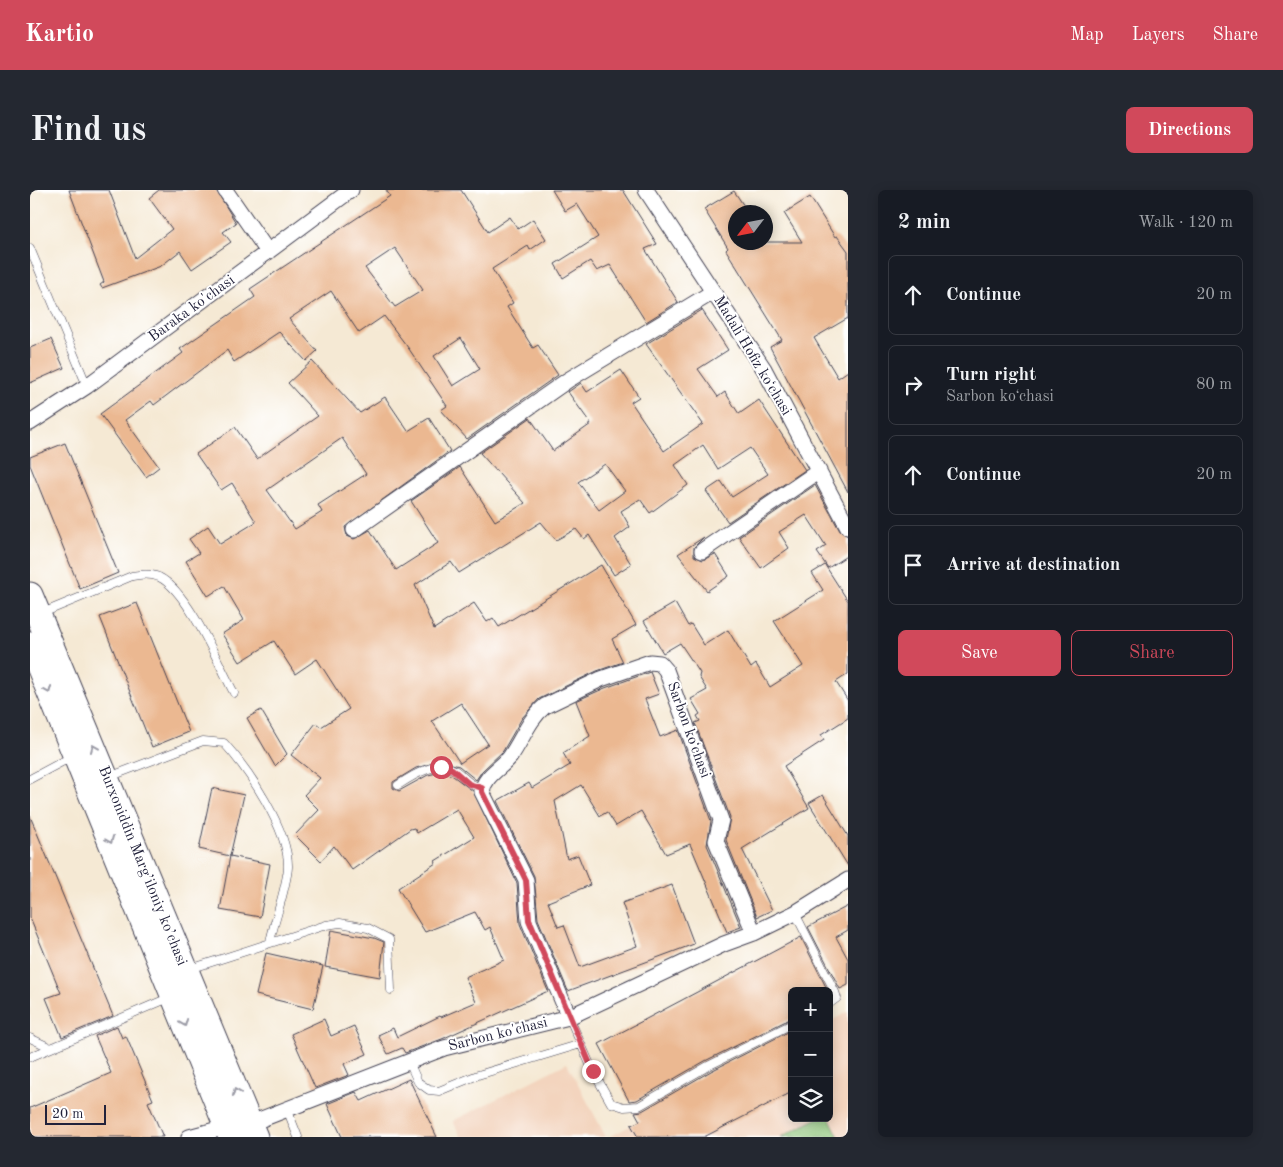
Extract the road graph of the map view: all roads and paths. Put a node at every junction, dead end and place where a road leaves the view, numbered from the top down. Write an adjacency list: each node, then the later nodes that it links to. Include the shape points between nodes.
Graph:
1 (225, 190): 5 (street)
2 (351, 190): 5 (street, Baraka ko'chasi)
3 (646, 190): 6 (street, Madali Hofiz koʻchasi)
4 (30, 248): 7 (lane)
5 (268, 252): 7 (street, Baraka ko'chasi)
6 (713, 292): 9 (street, Madali Hofiz koʻchasi, via 764,369); 11 (street, via 568,380)
7 (87, 386): 8 (street, Baraka ko'chasi)
8 (30, 423)
9 (819, 470): 10 (street, Madali Hofiz koʻchasi); 12 (street)
10 (848, 527)
11 (354, 530)
12 (702, 551)
13 (34, 605): 15 (lane, via 125,578 144,574 158,576 170,584 188,607); 17 (main road, Burxoniddin Marg’iloniy ko’chasi, one-way to 13)
14 (30, 644): 16 (main road, Burxoniddin Marg’iloniy ko’chasi, one-way to 16)
15 (234, 693)
16 (75, 755): 18 (lane); 27 (main road, Burxoniddin Marg’iloniy ko’chasi, one-way to 27)
17 (106, 778): 24 (lane, via 204,741 224,743 256,782 282,837 288,867); 25 (main road, Burxoniddin Marg’iloniy ko’chasi)
18 (30, 779)
19 (398, 785): 20 (lane, via 420,772 441,767 452,769 469,784)
20 (482, 788): 23 (street, Sarbon koʻchasi, via 483,783 509,757 538,712 546,706 601,679 650,662 660,664 666,670 721,820 716,841); 29 (street, via 526,880 529,920)
21 (848, 880): 22 (street, Sarbon ko'chasi)
22 (795, 913): 23 (street, Sarbon ko'chasi); 28 (lane, via 836,992 837,998)
23 (754, 933): 29 (street, Sarbon ko'chasi)
24 (270, 942): 25 (lane); 26 (lane, via 326,925 340,923 368,928 389,939)
25 (186, 971): 37 (main road, Burxoniddin Marg’iloniy ko’chasi, one-way to 25)
26 (391, 990)
27 (173, 996): 33 (lane); 37 (main road, Burxoniddin Marg’iloniy ko’chasi, one-way to 37)
28 (833, 1001)
29 (569, 1017): 32 (lane); 35 (street, Sarbon ko'chasi, via 444,1048)
30 (788, 1026): 32 (lane, via 708,1066 639,1106 624,1107 611,1103)
31 (30, 1038): 33 (lane)
32 (581, 1044): 35 (lane, via 478,1075 439,1091 429,1090 418,1082)
33 (51, 1048): 34 (lane)
34 (30, 1056)
35 (409, 1062): 36 (street, Sarbon ko'chasi)
36 (287, 1109): 37 (street, Sarbon ko'chasi); 39 (lane)
37 (240, 1131): 38 (street, Sarbon ko'chasi)
38 (189, 1137)
39 (298, 1137)

